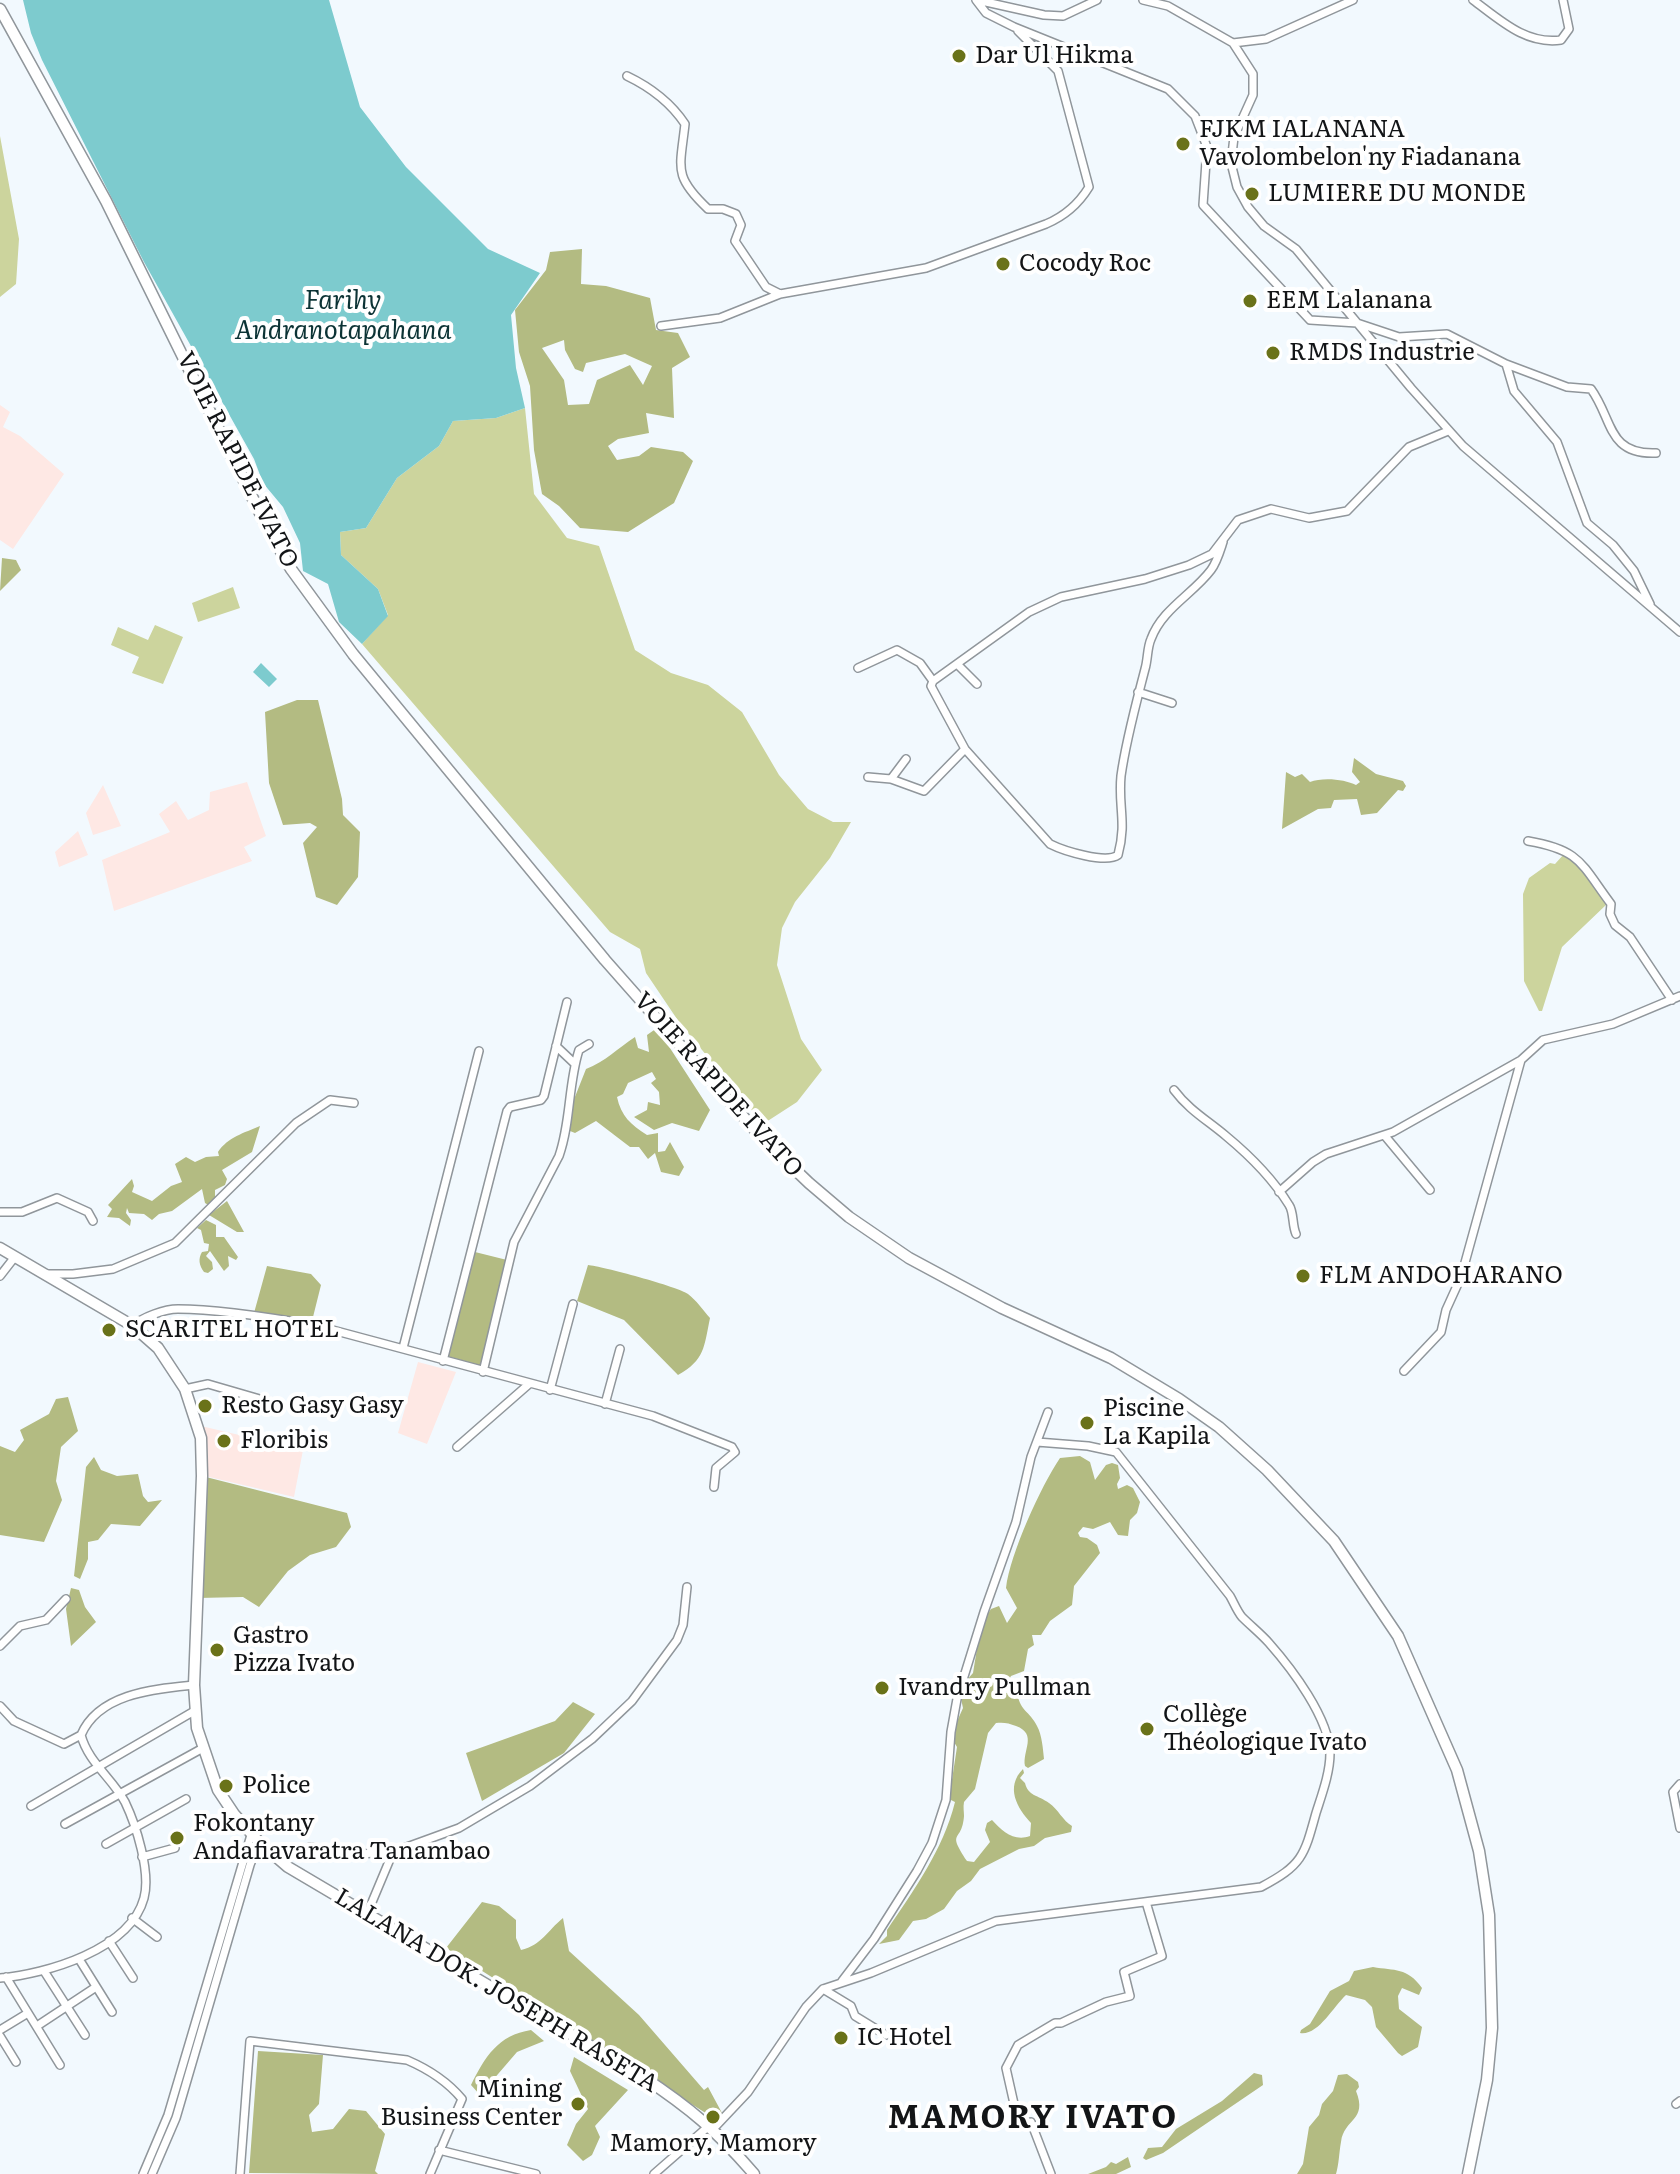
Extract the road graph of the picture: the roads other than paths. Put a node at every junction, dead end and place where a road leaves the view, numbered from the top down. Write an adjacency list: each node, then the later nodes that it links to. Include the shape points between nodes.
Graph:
1 (976, 0): 2 (street, via 1063,16); 8 (street, via 986,13)
2 (1097, 0)
3 (1143, 0): 9 (street, via 1168,6)
4 (1353, 0): 9 (street, via 1266,39)
5 (1473, 0): 6 (street, via 1517,32 1545,42 1561,40 1569,29)
6 (1563, 0)
7 (0, 9): 121 (main road, VOIE RAPIDE IVATO, via 106,201 291,569 353,654 605,960 763,1139 827,1199 909,1258 1111,1358 1219,1427 1304,1507 1354,1570 1398,1636 1457,1770 1483,1875 1489,1915 1490,2052)
8 (1014, 27): 11 (street, via 1058,71 1089,187 1082,199 1060,218 926,268); 12 (street, via 1168,89 1195,116 1207,147 1203,205 1310,320)
9 (1233, 43): 12 (street, via 1255,83 1234,137 1231,163 1237,187 1264,226 1296,249)
10 (627, 76): 11 (street, via 678,113 685,124 680,169 689,191 708,209 736,214 741,225 735,241 766,287)
11 (780, 294): 13 (street, via 720,318)
12 (1357, 323): 14 (street, via 1399,337 1447,334); 15 (street)
13 (661, 326)
14 (1506, 364): 16 (street, via 1567,387 1591,389 1616,439 1634,452); 18 (street, via 1514,391 1557,442 1587,523 1634,571)
15 (1448, 431): 17 (street, via 1409,447 1347,511 1309,518 1271,509 1238,520); 18 (street)
16 (1656, 453)
17 (1223, 542): 20 (street, via 1189,565 1061,597 1029,612); 24 (street, via 1211,570 1154,631)
18 (1653, 609): 19 (street)
19 (1680, 632)
20 (957, 664): 22 (street); 23 (street)
21 (858, 668): 22 (street, via 897,650 920,663)
22 (933, 681): 26 (street, via 939,706)
23 (977, 684)
24 (1138, 692): 25 (street); 26 (street, via 1122,774 1123,834 1114,859 1067,853 1050,844)
25 (1172, 703)
26 (965, 749): 29 (street, via 924,791)
27 (906, 759): 29 (street)
28 (868, 777): 29 (street)
29 (891, 779)
30 (1528, 841): 31 (street, via 1575,856 1611,904 1615,925)
31 (1676, 998): 36 (street, via 1613,1024 1543,1040)
32 (567, 1002): 34 (street)
33 (589, 1044): 37 (street, via 579,1050)
34 (556, 1046): 37 (street); 54 (street, via 541,1100 507,1111)
35 (479, 1051): 52 (street)
36 (1521, 1060): 40 (street); 55 (street, via 1441,1332)
37 (575, 1064): 56 (street, via 564,1141 517,1233)
38 (1174, 1090): 42 (street)
39 (354, 1103): 48 (street, via 330,1100 296,1123 175,1243 113,1269)
40 (1385, 1136): 41 (street); 42 (street, via 1326,1154)
41 (1430, 1190)
42 (1279, 1192): 45 (street, via 1292,1208)
43 (0, 1212): 44 (street, via 22,1212 57,1198 84,1209)
44 (93, 1221)
45 (1296, 1234)
46 (0, 1248): 47 (main road, LALANA DOK. JOSEPH RASETA)
47 (14, 1258): 48 (main road, LALANA DOK. JOSEPH RASETA); 49 (street)
48 (44, 1275): 51 (main road, LALANA DOK. JOSEPH RASETA)
49 (0, 1276)
50 (573, 1304): 59 (street)
51 (133, 1326): 52 (street, via 175,1309 284,1319); 58 (main road, LALANA DOK. JOSEPH RASETA, via 158,1348)
52 (403, 1348): 54 (street)
53 (620, 1349): 61 (street)
54 (443, 1361): 56 (street)
55 (1404, 1371)
56 (483, 1372): 57 (street)
57 (529, 1384): 59 (street); 64 (street)
58 (185, 1389): 60 (street, via 208,1384); 69 (main road, LALANA DOK. JOSEPH RASETA, via 201,1438)
59 (550, 1390): 61 (street)
60 (277, 1404)
61 (605, 1404): 65 (street, via 653,1416 732,1447 735,1452 716,1468)
62 (1048, 1412): 63 (street)
63 (1037, 1442): 88 (street, via 1116,1452 1240,1615 1287,1666 1328,1735 1327,1775 1308,1843 1294,1866 1261,1887); 97 (street, via 957,1699 946,1800 932,1843)
64 (457, 1447)
65 (714, 1487)
66 (687, 1587): 86 (street, via 677,1640 614,1720 499,1805 442,1835)
67 (66, 1599): 68 (street, via 46,1620 20,1626)
68 (0, 1646)
69 (194, 1685): 71 (main road, LALANA DOK. JOSEPH RASETA); 72 (street, via 124,1698 91,1719)
70 (0, 1706): 72 (street, via 14,1721 64,1744)
71 (196, 1710): 73 (main road, LALANA DOK. JOSEPH RASETA); 74 (street)
72 (81, 1735): 74 (street)
73 (203, 1748): 76 (street); 82 (main road, LALANA DOK. JOSEPH RASETA, via 218,1790)
74 (98, 1766): 76 (street); 78 (street)
75 (1680, 1784): 81 (street, via 1673,1792)
76 (120, 1795): 79 (street); 80 (street)
77 (186, 1799): 80 (street)
78 (31, 1806)
79 (65, 1824)
80 (135, 1828): 83 (street); 87 (street)
81 (1680, 1828)
82 (255, 1838): 89 (main road, LALANA DOK. JOSEPH RASETA, via 288,1867); 113 (street, via 168,2115); 114 (street, via 176,2118)
83 (106, 1844)
84 (310, 1847): 86 (street, via 359,1854)
85 (175, 1848): 87 (street)
86 (393, 1852): 89 (street)
87 (142, 1857): 90 (street, via 144,1898)
88 (1146, 1902): 97 (street, via 996,1921); 109 (street, via 1162,1956 1124,1972 1130,1996 1055,2023 1018,2045 1006,2068)
89 (367, 1914): 111 (main road, LALANA DOK. JOSEPH RASETA, via 643,2077)
90 (132, 1918): 91 (street); 92 (street)
91 (157, 1937)
92 (109, 1941): 93 (street); 96 (street)
93 (79, 1959): 94 (street); 98 (street)
94 (44, 1971): 95 (street); 100 (street)
95 (3, 1977): 102 (street)
96 (133, 1978)
97 (842, 1981): 99 (street)
98 (96, 1987): 100 (street); 101 (street)
99 (823, 1989): 106 (street); 111 (street, via 748,2092)
100 (67, 2006): 103 (street); 105 (street)
101 (112, 2012)
102 (28, 2013): 103 (street); 104 (street)
103 (37, 2026): 108 (street)
104 (0, 2033): 107 (street)
105 (85, 2035)
106 (886, 2035)
107 (16, 2062)
108 (60, 2065)
109 (1017, 2117)
110 (1031, 2122): 120 (street)
111 (712, 2127): 118 (street); 119 (main road, LALANA DOK. JOSEPH RASETA)
112 (439, 2150): 115 (street, via 462,2099 425,2068 407,2060 250,2041); 116 (street); 117 (street)
113 (143, 2174)
114 (152, 2174)
115 (240, 2174)
116 (430, 2174)
117 (536, 2174)
118 (654, 2174)
119 (754, 2174)
120 (1051, 2174)
121 (1468, 2174)

